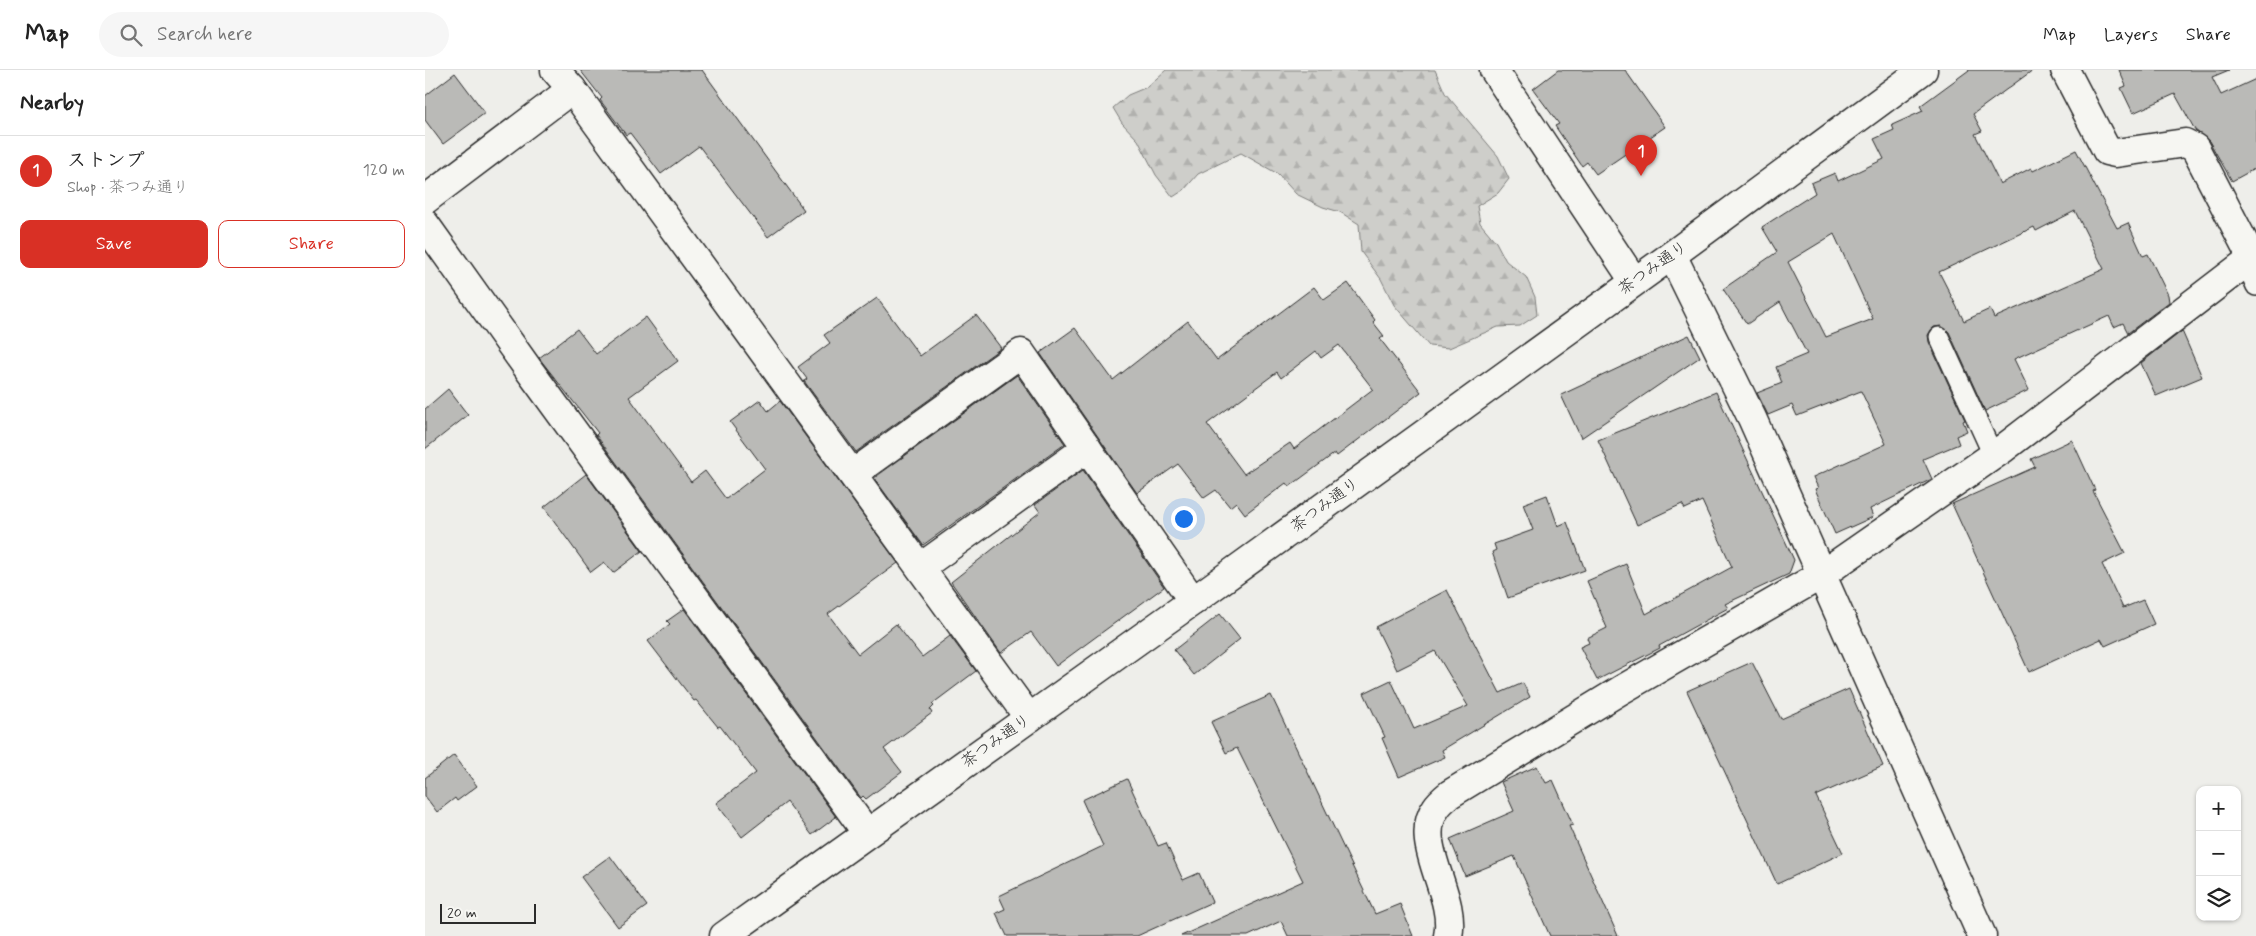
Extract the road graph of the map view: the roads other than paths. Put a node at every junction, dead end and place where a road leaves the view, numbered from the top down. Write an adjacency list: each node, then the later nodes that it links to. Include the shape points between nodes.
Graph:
1 (1493, 70): 9 (street)
2 (1923, 70): 7 (street, 茶つみ通り)
3 (2065, 70): 8 (street, via 2107,151 2116,153 2185,143 2195,148)
4 (563, 80): 5 (street); 13 (street)
5 (425, 200)
6 (425, 224): 18 (street)
7 (1672, 255): 9 (street, 茶つみ通り); 15 (street, via 1752,418)
8 (2252, 266): 12 (street)
9 (1633, 281): 16 (street, 茶つみ通り)
10 (1939, 337): 12 (lane)
11 (1087, 448): 13 (street, via 1021,354); 14 (street); 16 (street)
12 (1993, 455): 15 (street)
13 (854, 473): 14 (street)
14 (921, 567): 17 (street)
15 (1821, 575): 20 (street, via 1621,690 1450,794 1435,808 1427,829 1428,843 1445,896); 21 (street)
16 (1193, 601): 17 (street, 茶つみ通り)
17 (1029, 718): 18 (street, 茶つみ通り)
18 (867, 833): 19 (street, 茶つみ通り)
19 (724, 936)
20 (1448, 936)
21 (1982, 936)

